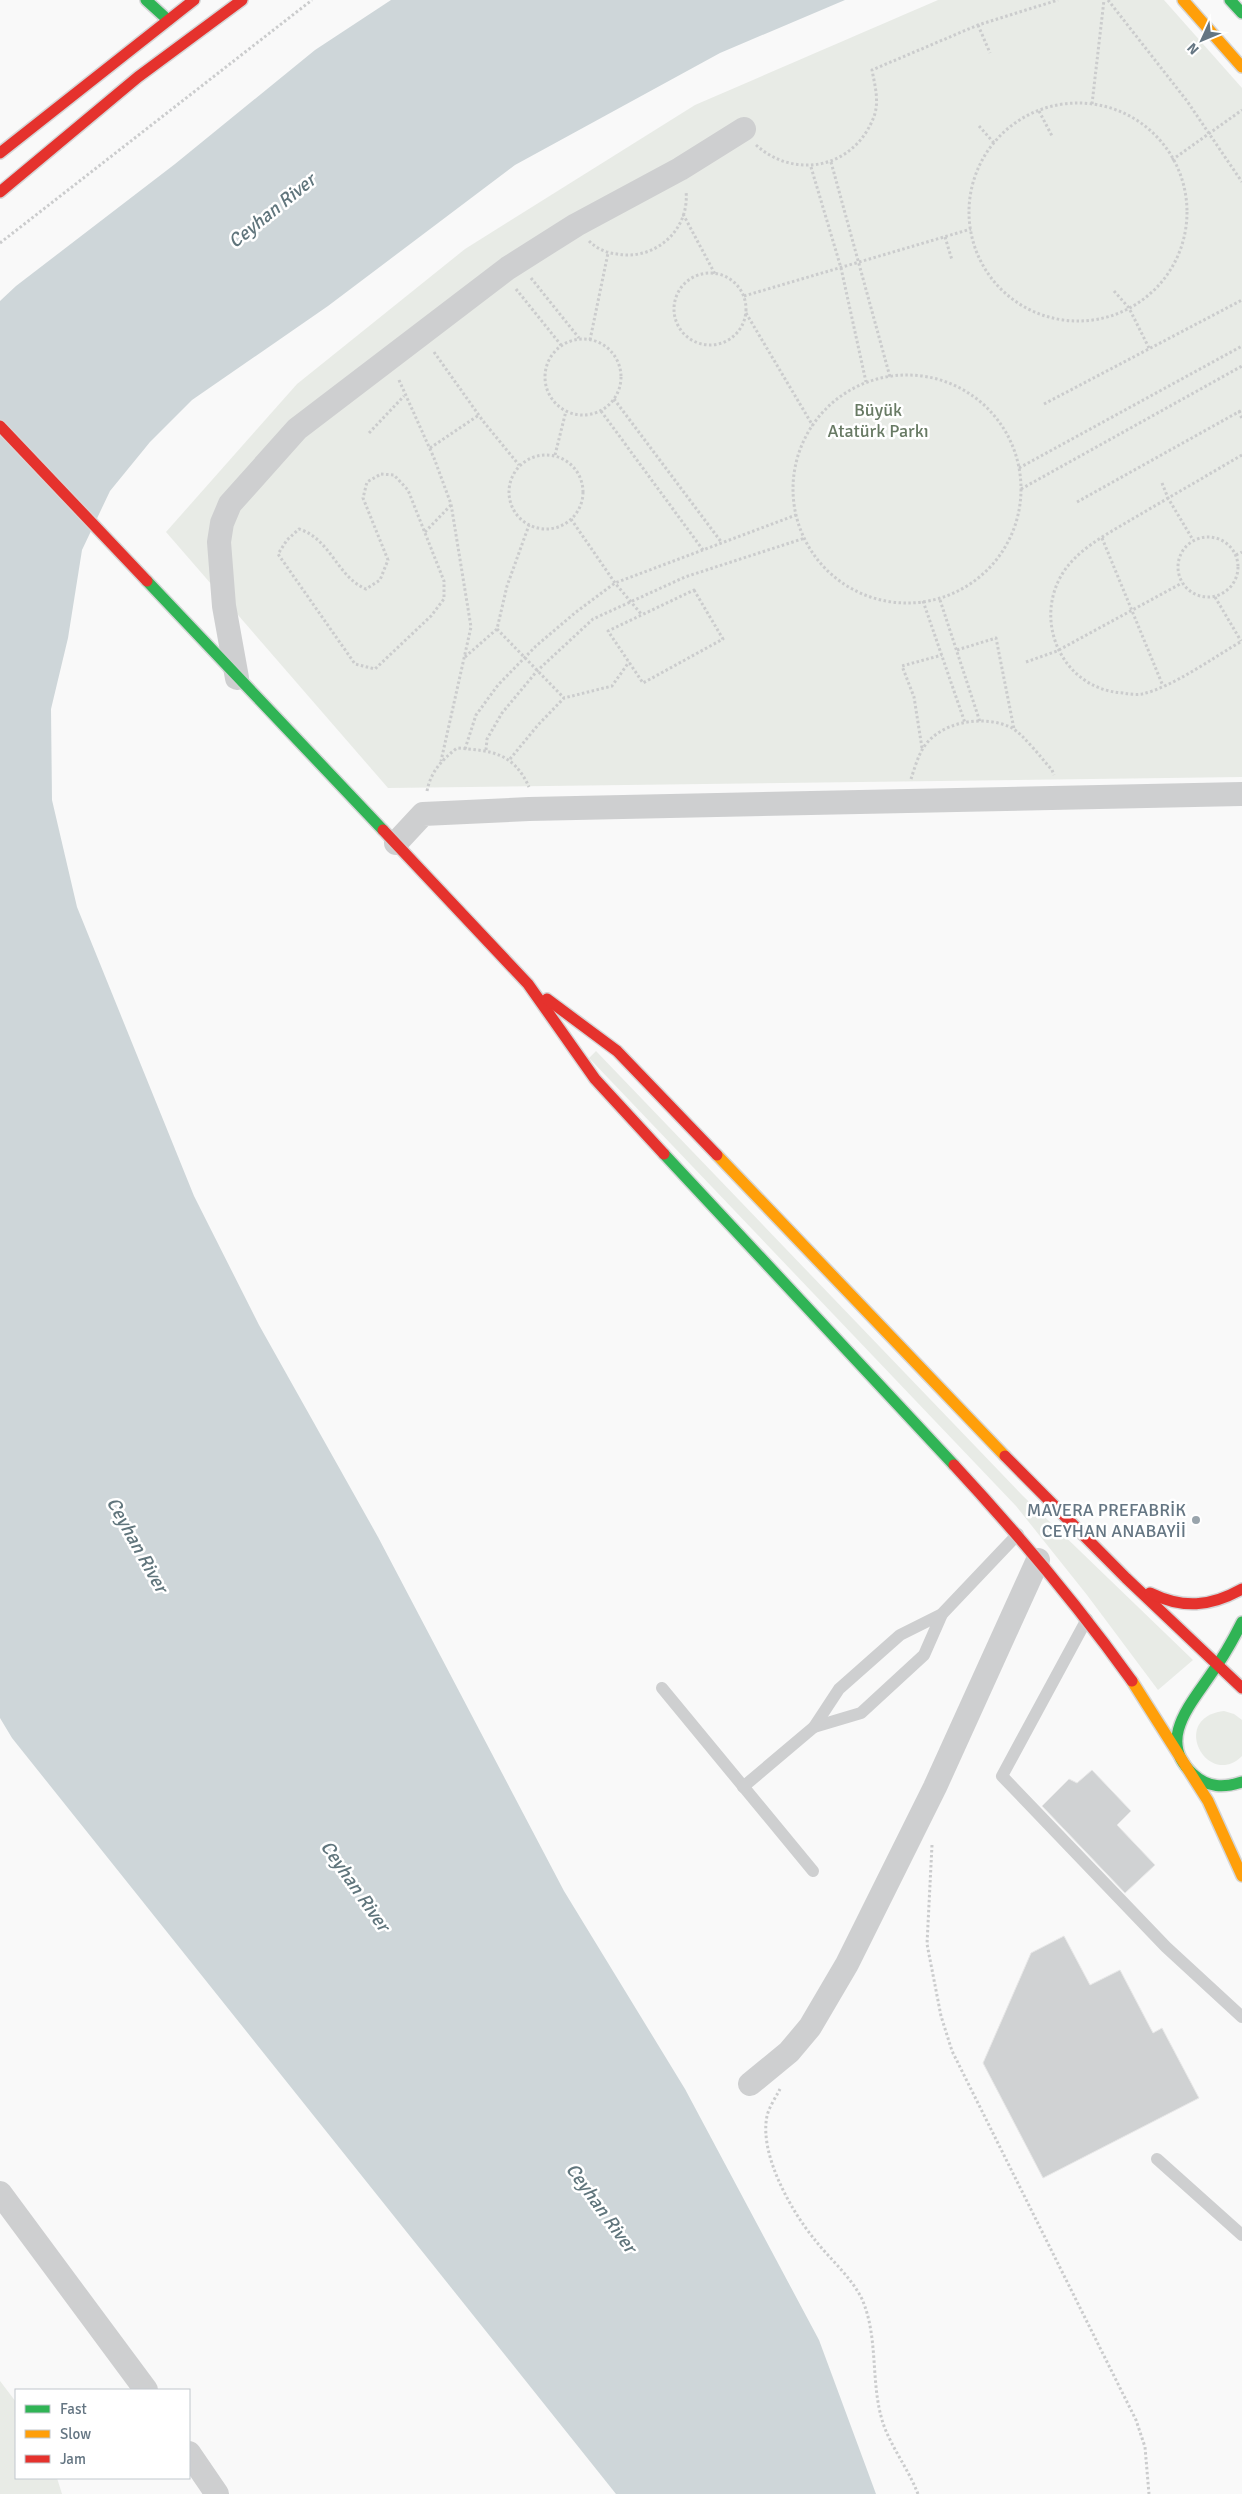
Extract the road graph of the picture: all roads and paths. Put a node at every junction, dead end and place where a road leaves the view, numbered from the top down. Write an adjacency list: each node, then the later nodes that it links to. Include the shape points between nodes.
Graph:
1 (146, 0): 10 (main road)
2 (194, 0): 10 (main road)
3 (242, 0): 28 (main road, via 138,77)
4 (312, 0): 33 (path)
5 (1058, 0): 11 (path)
6 (1106, 0): 14 (path); 19 (path)
7 (1183, 0): 13 (main road)
8 (1230, 0): 9 (main road)
9 (1242, 13)
10 (168, 20): 22 (main road)
11 (978, 25): 12 (path); 24 (path, via 872,70 877,98 874,119 850,152)
12 (990, 53)
13 (1242, 67)
14 (1092, 104): 16 (path, via 1082,102); 23 (path, via 1110,108 1141,123 1153,132)
15 (1242, 110): 19 (path)
16 (1039, 111): 20 (path); 21 (path, via 1012,124)
17 (979, 126): 21 (path)
18 (744, 129): 25 (path, via 765,153 784,163); 26 (street)
19 (1210, 134): 23 (path); 27 (path)
20 (1052, 136)
21 (994, 143): 31 (path, via 985,154 970,193)
22 (0, 153)
23 (1172, 160): 43 (path, via 1182,178 1187,214 1183,244 1174,265 1151,293)
24 (831, 162): 25 (path); 36 (path)
25 (811, 166): 38 (path)
26 (680, 169): 29 (path, via 687,202); 30 (street)
27 (1242, 182)
28 (0, 192)
29 (683, 213): 34 (path, via 677,231 657,249 630,256); 39 (path)
30 (576, 226): 34 (path, via 593,245); 37 (street)
31 (971, 229): 32 (path); 43 (path, via 975,248 988,274 1013,300 1040,314 1071,321 1097,320)
32 (946, 237): 35 (path); 36 (path)
33 (0, 243)
34 (608, 253): 47 (path)
35 (952, 260)
36 (859, 262): 38 (path); 53 (path)
37 (511, 266): 45 (street); 46 (path); 48 (path)
38 (841, 268): 41 (path); 54 (path)
39 (716, 275): 41 (path, via 736,284); 44 (path, via 706,273 685,284 676,299 674,311 682,331 697,343 719,344 736,335)
40 (1114, 291): 43 (path)
41 (744, 296): 44 (path)
42 (1242, 300): 50 (path)
43 (1129, 308): 50 (path)
44 (746, 312): 64 (path)
45 (421, 333): 51 (street); 61 (path)
46 (579, 338): 47 (path); 48 (path)
47 (590, 340): 56 (path, via 610,349 619,364 621,381)
48 (561, 345): 59 (path, via 550,357 544,373 547,391)
49 (1242, 346): 70 (path)
50 (1149, 348): 57 (path)
51 (391, 359): 55 (path); 105 (street, via 296,430 230,504 219,542 224,606)
52 (1242, 366): 72 (path)
53 (890, 376): 54 (path); 70 (path, via 924,376 965,390 988,408 1012,443)
54 (866, 382): 64 (path, via 830,404)
55 (404, 396): 65 (path); 66 (path)
56 (614, 399): 58 (path); 83 (path)
57 (1044, 404)
58 (601, 410): 59 (path, via 580,415); 84 (path)
59 (566, 411): 67 (path)
60 (1241, 411): 62 (path); 74 (path)
61 (479, 415): 66 (path); 69 (path)
62 (1242, 419)
63 (0, 426): 105 (main road)
64 (813, 426): 76 (path, via 804,439 793,479)
65 (369, 433)
66 (430, 448): 75 (path)
67 (554, 455): 69 (path, via 538,455); 77 (path, via 576,469 583,488 581,504)
68 (1242, 455): 73 (path)
69 (519, 465): 78 (path, via 511,478 509,497 516,514)
70 (1019, 468): 72 (path)
71 (1162, 483): 73 (path)
72 (1020, 489): 90 (path, via 1019,518 1005,550 985,574 962,591)
73 (1168, 498): 81 (path); 82 (path)
74 (1077, 502)
75 (451, 504): 79 (path); 100 (path, via 471,627)
76 (796, 515): 80 (path); 83 (path)
77 (571, 519): 78 (path, via 548,529); 87 (path)
78 (529, 525): 95 (path, via 507,586)
79 (425, 532): 79 (path, via 444,581 444,600 375,669 355,664 278,554 299,530 311,533 324,544 354,584 366,589 380,580 388,560 363,498 367,482 381,474 394,475 408,490)
80 (805, 538): 91 (path, via 686,577); 92 (path, via 811,551 832,576 860,594 894,604)
81 (1102, 538): 93 (path); 98 (path, via 1074,558 1058,580 1052,600 1051,627)
82 (1192, 540): 86 (path, via 1204,536 1218,538 1231,546); 88 (path, via 1178,560)
83 (722, 543): 84 (path)
84 (703, 550): 87 (path)
85 (1242, 552): 86 (path)
86 (1236, 555): 89 (path, via 1238,571 1233,585)
87 (615, 583): 91 (path); 101 (path)
88 (1182, 583): 89 (path, via 1200,596); 93 (path)
89 (1215, 597): 96 (path)
90 (940, 600): 92 (path); 97 (path)
91 (630, 601): 94 (path); 104 (path, via 593,619)
92 (923, 601): 99 (path)
93 (1132, 610): 98 (path); 106 (path)
94 (642, 615): 102 (path, via 608,631); 102 (path, via 694,590 723,639 643,683)
95 (497, 629): 100 (path); 101 (path)
96 (1242, 641): 106 (path)
97 (957, 650): 109 (path); 110 (path, via 996,638)
98 (1057, 651): 103 (path); 106 (path, via 1088,683 1109,692 1140,694)
99 (942, 656): 108 (path); 112 (path, via 902,666 914,697)
100 (465, 658): 115 (path)
101 (524, 658): 104 (path); 111 (path, via 476,714)
102 (629, 662): 107 (path, via 612,686)
103 (1026, 662)
104 (537, 670): 107 (path); 113 (path, via 502,713 487,739)
105 (237, 678): 121 (main road)
106 (1163, 686)
107 (564, 698): 114 (path)
108 (965, 722): 109 (path); 112 (path, via 937,732)
109 (980, 722): 110 (path, via 992,721)
110 (1014, 729): 117 (path, via 1052,770)
111 (465, 749): 113 (path); 115 (path, via 457,748)
112 (922, 749): 118 (path)
113 (486, 750): 114 (path)
114 (510, 759): 119 (path, via 523,773 532,792)
115 (441, 761): 120 (path, via 429,780)
116 (1242, 794): 117 (street)
117 (1062, 797): 118 (street)
118 (903, 800): 119 (street)
119 (529, 810): 120 (street)
120 (423, 814): 121 (street)
121 (396, 842): 122 (main road)
122 (528, 984): 123 (main road, via 595,1079); 125 (main road, via 617,1051)
123 (1018, 1534): 124 (main road); 127 (lane)
124 (1038, 1560): 128 (main road); 141 (street, via 935,1787 847,1964 810,2027 789,2052)
125 (1126, 1578): 126 (main road, via 1162,1600 1184,1606 1214,1603); 130 (main road)
126 (1242, 1589)
127 (942, 1614): 133 (lane, via 900,1635 852,1677 839,1689); 133 (lane, via 924,1655 861,1714)
128 (1087, 1619): 134 (main road, via 1142,1695); 140 (lane, via 1002,1776 1166,1947)
129 (1242, 1622): 130 (main road)
130 (1218, 1664): 132 (main road); 134 (main road, via 1180,1721 1176,1736 1177,1752)
131 (662, 1688): 136 (lane)
132 (1242, 1688)
133 (814, 1727): 136 (lane)
134 (1184, 1766): 135 (main road, via 1208,1784 1223,1787); 139 (main road, via 1208,1801)
135 (1242, 1782)
136 (743, 1787): 138 (lane)
137 (932, 1835): 150 (path, via 927,1944 941,2016 952,2051 1136,2420 1144,2447)
138 (813, 1871)
139 (1242, 1876)
140 (1242, 2018)
141 (750, 2084)
142 (781, 2086): 149 (path, via 767,2115 765,2144 792,2208 862,2299 870,2326 876,2392 883,2424)
143 (1157, 2159): 145 (lane)
144 (0, 2193): 146 (street)
145 (1242, 2235)
146 (145, 2389)
147 (190, 2454): 148 (street)
148 (217, 2494)
149 (918, 2494)
150 (1149, 2494)

